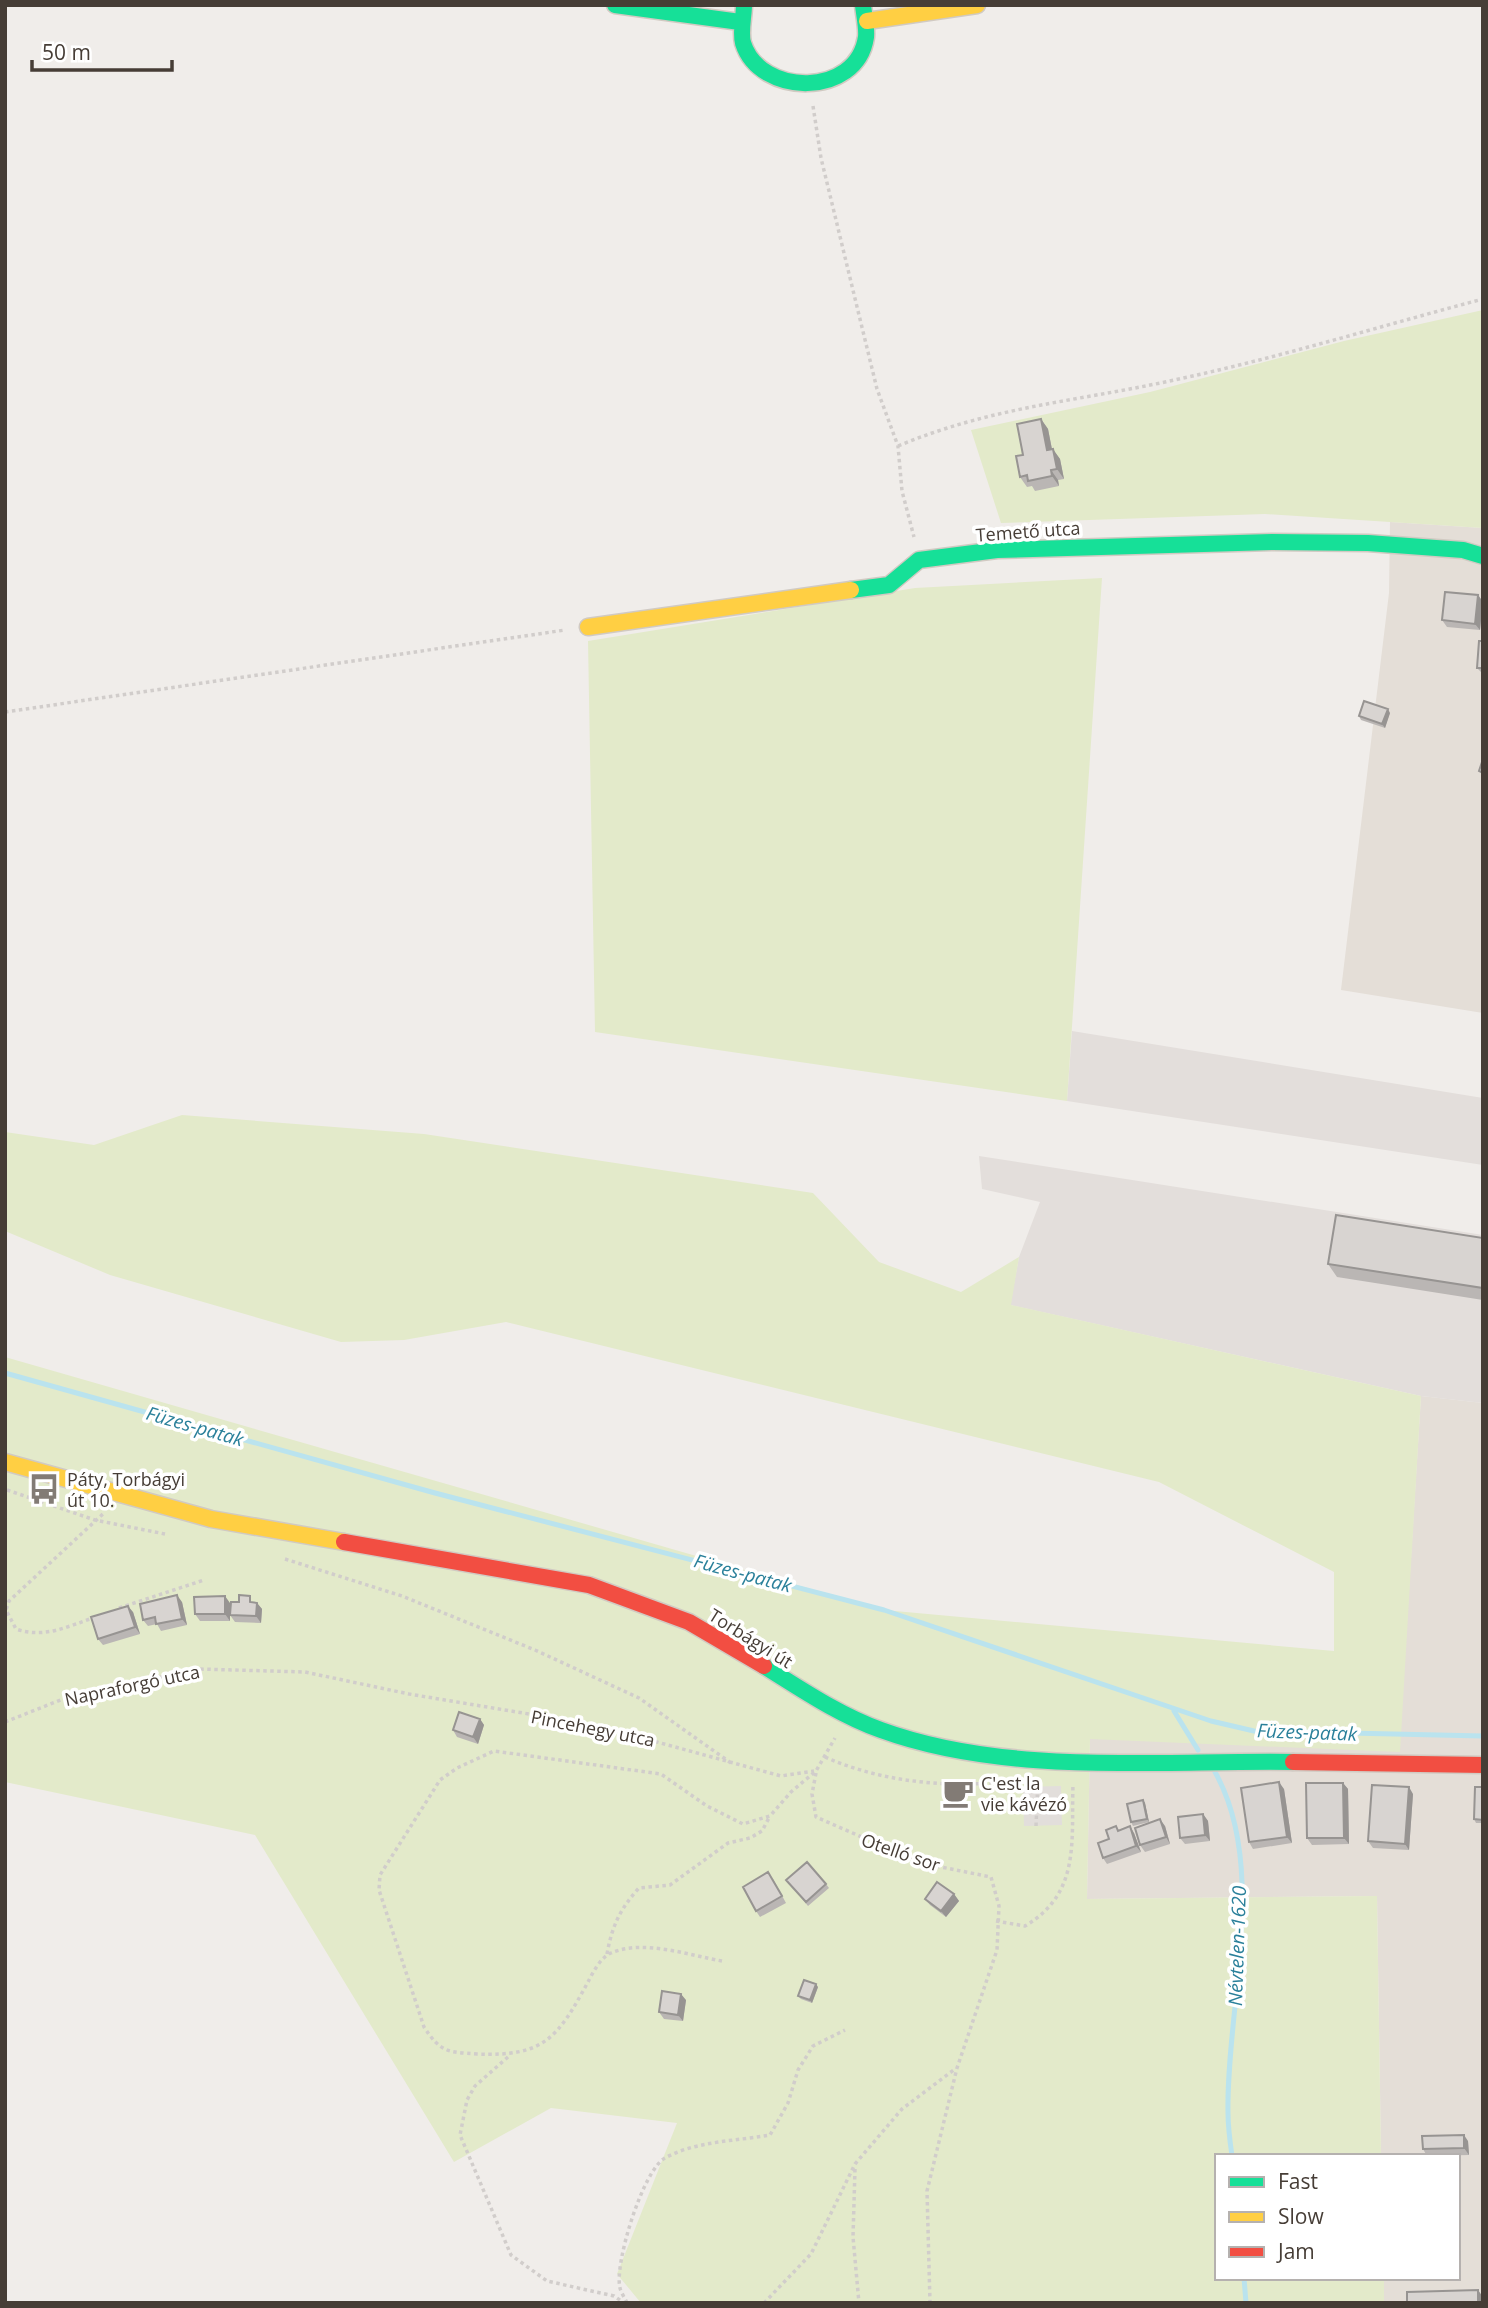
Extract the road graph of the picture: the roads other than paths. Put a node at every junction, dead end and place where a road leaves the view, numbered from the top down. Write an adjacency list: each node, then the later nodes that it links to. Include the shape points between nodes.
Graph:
1 (615, 5): 5 (street)
2 (744, 5): 5 (street)
3 (977, 5): 4 (street)
4 (865, 13): 5 (street, via 865,36 854,60 835,78 811,87 785,84 762,71 746,51)
5 (740, 22)
6 (1483, 556): 7 (street, Temető utca, via 1368,543 1010,550 919,560 889,585)
7 (588, 627)
8 (5, 1462): 9 (street, Torbágyi út, via 211,1519 589,1585 703,1629 846,1716 955,1750 1075,1761)
9 (1483, 1765)

